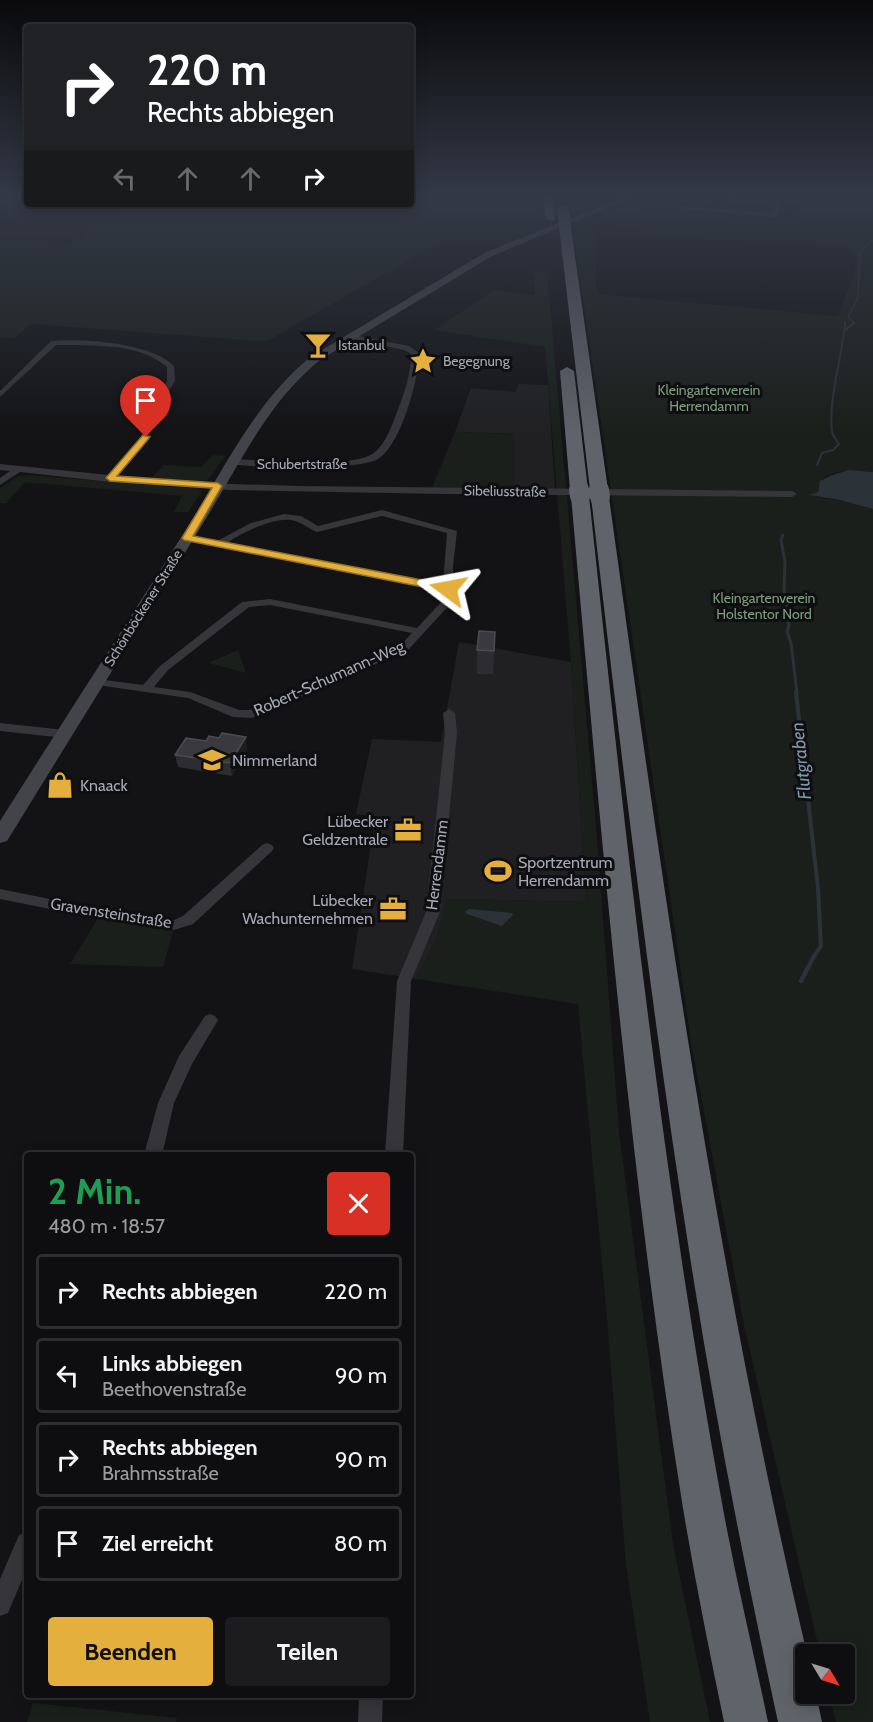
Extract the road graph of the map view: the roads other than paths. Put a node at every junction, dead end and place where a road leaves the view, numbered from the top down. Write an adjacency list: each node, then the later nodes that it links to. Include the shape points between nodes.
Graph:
1 (453, 275): 5 (main road, Schönböckener Straße)
2 (560, 275): 4 (highway)
3 (564, 275): 14 (highway)
4 (560, 302)
5 (351, 336): 8 (main road, Schönböckener Straße, via 296,374 267,408); 8 (street, Schubertstraße, via 406,348 416,357 412,384 380,453 369,460 345,465)
6 (566, 360): 14 (highway)
7 (0, 395): 11 (street, via 54,343 134,348 156,355 171,366 172,378 153,412 146,437)
8 (234, 462): 13 (main road, Schönböckener Straße)
9 (0, 467): 10 (street, Sibeliusstraße)
10 (18, 469): 11 (street, Sibeliusstraße); 12 (street)
11 (110, 478): 13 (street, Sibeliusstraße)
12 (0, 482)
13 (218, 486): 15 (street, Sibeliusstraße); 16 (main road, Schönböckener Straße)
14 (590, 493): 31 (highway, via 630,731 691,1171); 38 (highway, via 629,970 664,1256 702,1504)
15 (792, 494)
16 (187, 538): 17 (street); 20 (main road, Schönböckener Straße)
17 (220, 543): 18 (street); 18 (street, via 271,519 293,516 317,529 382,513 452,531)
18 (448, 588): 19 (street, via 449,600)
19 (420, 632): 21 (street, Robert-Schumann-Weg, via 404,648 252,714 237,714 190,695); 21 (street, Robert-Schumann-Weg, via 270,602 246,604 164,668)
20 (97, 682): 21 (street, Robert-Schumann-Weg); 24 (main road, Schönböckener Straße)
21 (147, 688)
22 (449, 713): 30 (street, Herrendamm, via 451,733 433,912 404,981)
23 (0, 727): 24 (street)
24 (65, 734): 25 (main road, Schönböckener Straße)
25 (0, 836)
26 (267, 848): 27 (street, Gravensteinstraße, via 188,920 174,925)
27 (0, 894)
28 (210, 1020): 29 (street, via 166,1103)
29 (154, 1152)
30 (394, 1152)
31 (741, 1448): 34 (highway); 39 (highway)
32 (24, 1551): 33 (street)
33 (0, 1605)
34 (797, 1644)
35 (371, 1698): 37 (street)
36 (813, 1704): 40 (highway)
37 (370, 1722)
38 (746, 1722)
39 (800, 1722)
40 (819, 1722)

